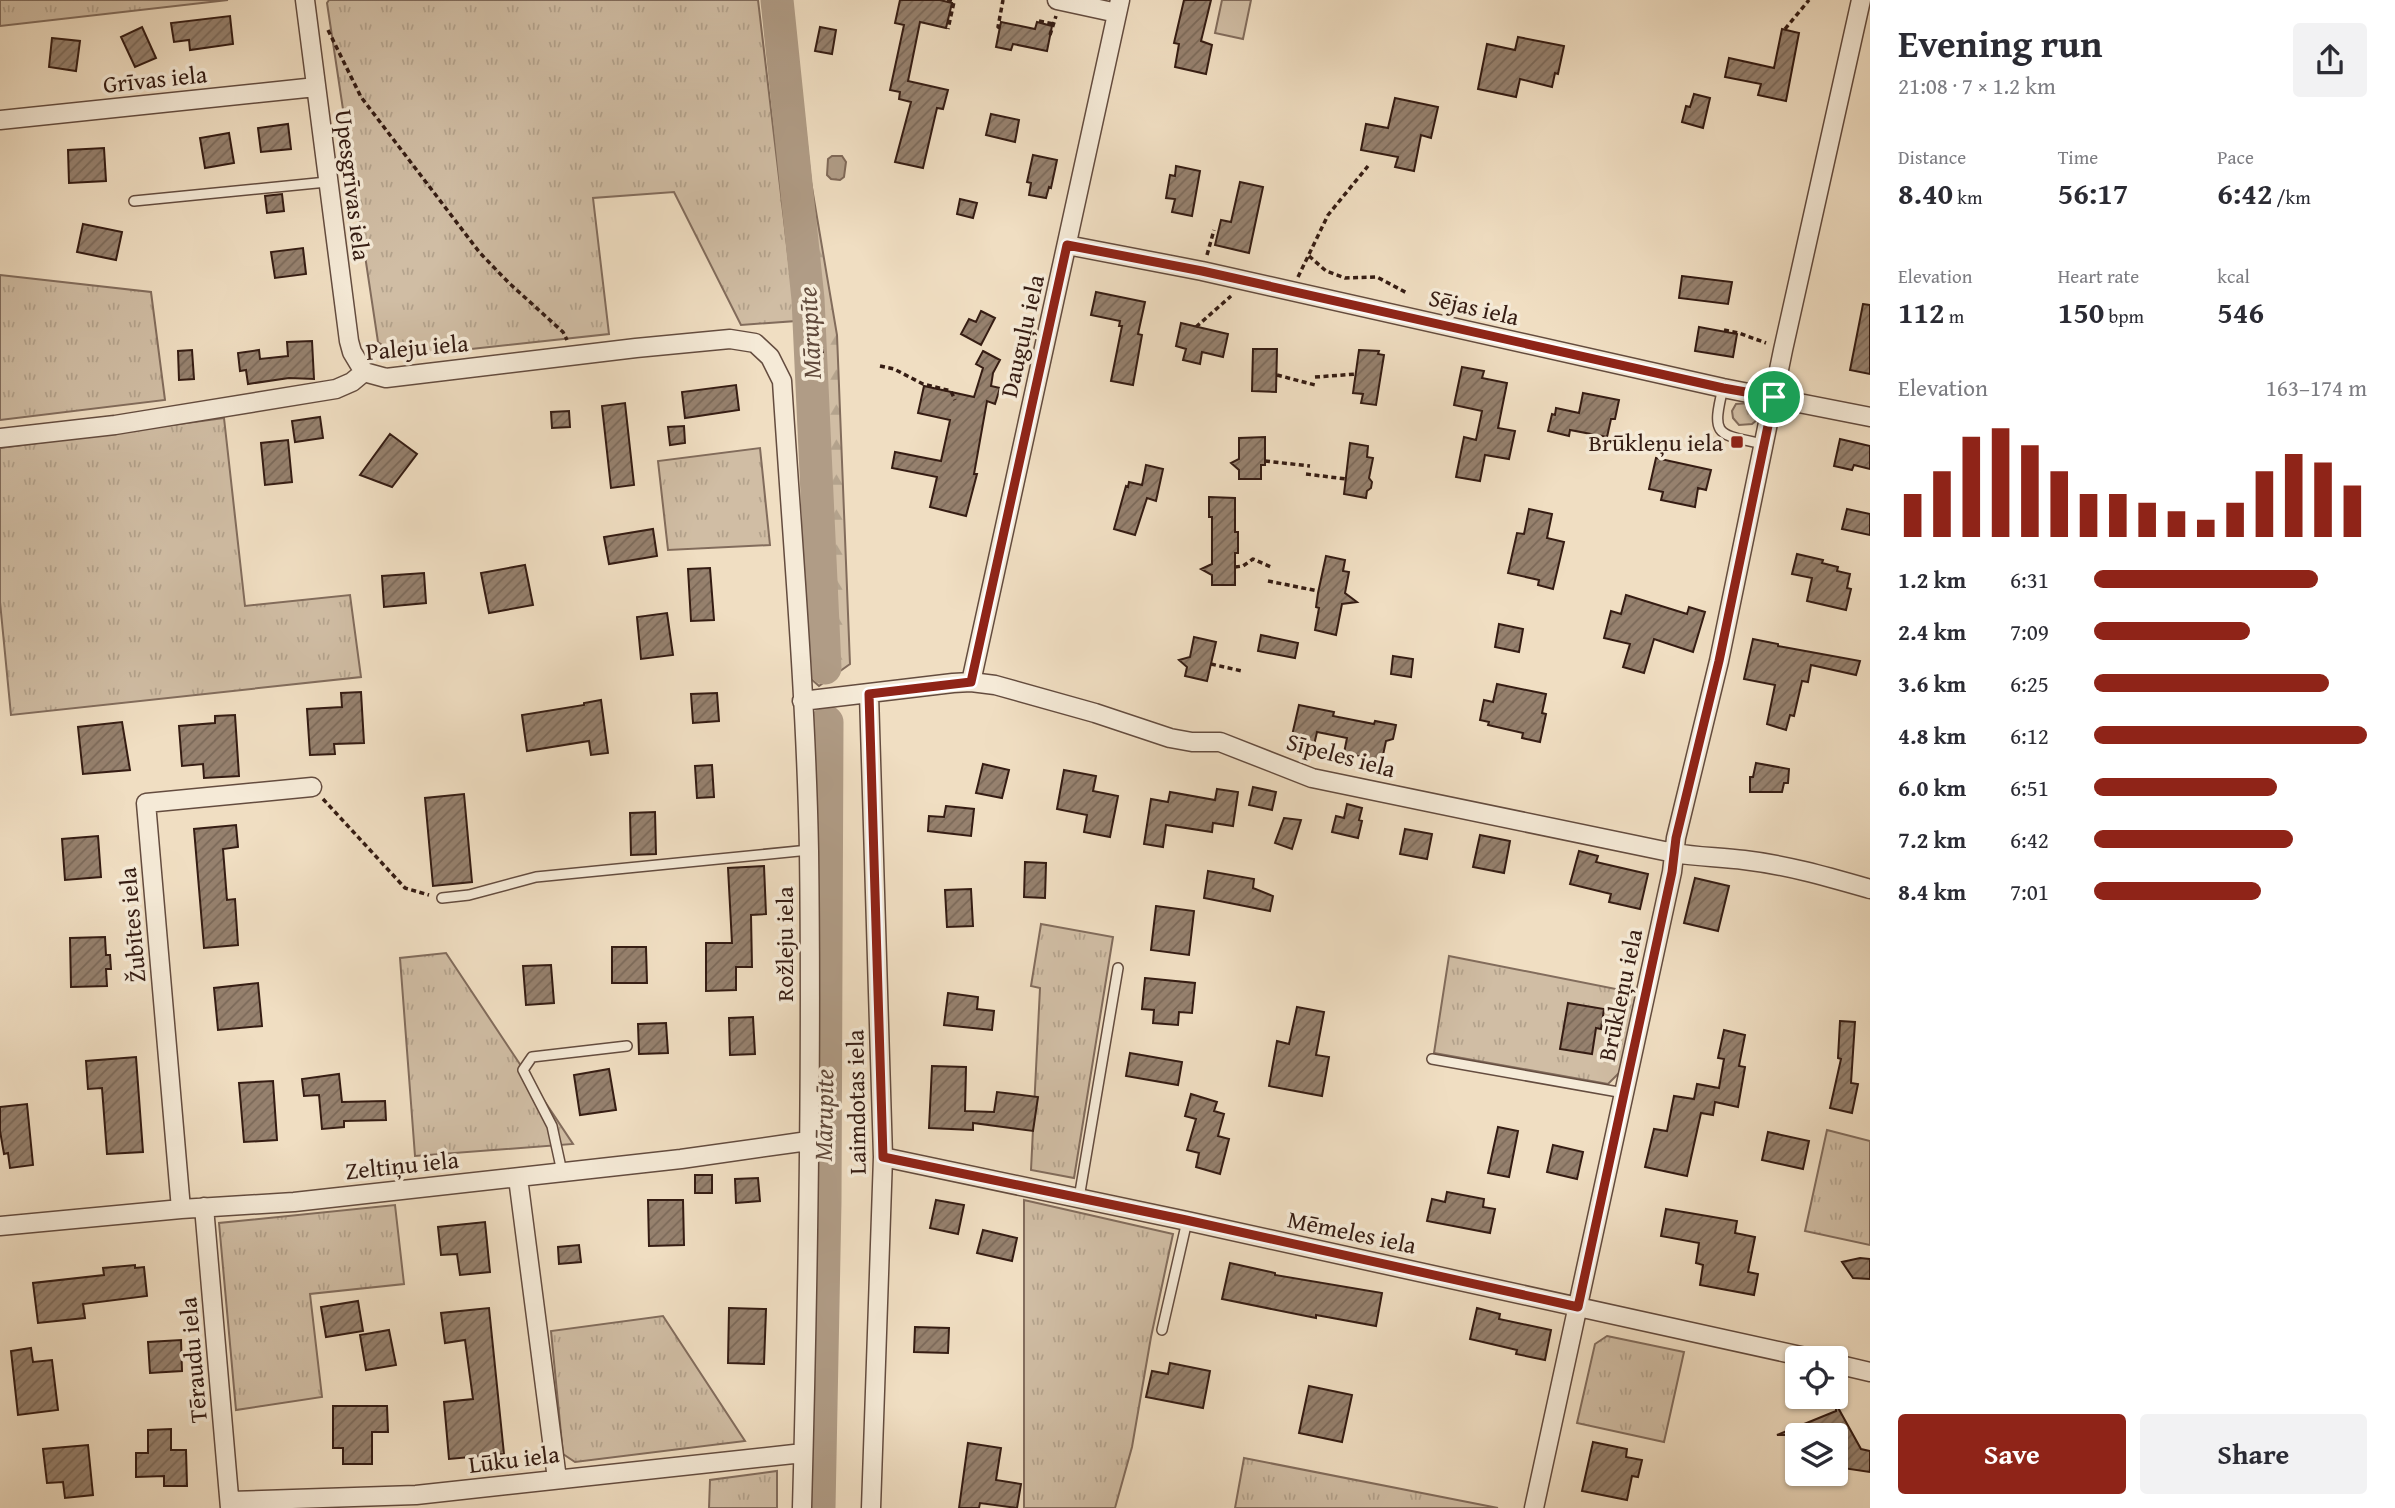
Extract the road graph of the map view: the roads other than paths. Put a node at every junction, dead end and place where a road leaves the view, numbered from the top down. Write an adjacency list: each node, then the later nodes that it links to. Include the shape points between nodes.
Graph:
1 (305, 0): 5 (street, Upesgrīvas iela)
2 (1057, 0): 4 (street)
3 (1861, 0): 13 (street, Brūkleņu iela)
4 (1119, 7): 9 (street, Dauguļu iela)
5 (316, 87): 6 (street, Grīvas iela); 7 (street, Upesgrīvas iela)
6 (0, 120)
7 (327, 182): 8 (lane); 10 (street, Upesgrīvas iela, via 349,341)
8 (134, 201)
9 (1067, 245): 12 (street, Sējas iela); 17 (street, Dauguļu iela)
10 (364, 372): 11 (street, Paleju iela, via 386,378 730,339 755,343 770,356); 15 (street, Paleju iela, via 336,389 115,425)
11 (782, 381): 19 (street, Rožleju iela)
12 (1723, 388): 13 (street, Sējas iela); 16 (lane, via 1716,417 1720,430)
13 (1774, 397): 14 (street, Sējas iela); 16 (street, Brūkleņu iela)
14 (1870, 417)
15 (0, 438)
16 (1763, 444): 22 (street, Brūkleņu iela)
17 (971, 682): 18 (street, Sīpeles iela); 22 (street, Sīpeles iela, via 1095,713 1170,738 1220,742 1312,778)
18 (869, 694): 19 (street, Sīpeles iela); 30 (street, Laimdotas iela)
19 (803, 701): 21 (street, Rožleju iela)
20 (312, 787): 35 (street, Žubītes iela, via 146,803)
21 (809, 850): 24 (lane, via 536,877); 29 (street, Rožleju iela)
22 (1674, 853): 23 (street, Sīpeles iela, via 1802,870); 28 (street, Brūkleņu iela)
23 (1870, 889)
24 (442, 898)
25 (1118, 968): 33 (lane)
26 (627, 1046): 31 (lane, via 532,1057 523,1070 552,1126)
27 (1432, 1059): 28 (lane)
28 (1623, 1093): 38 (street, Brūkleņu iela)
29 (808, 1142): 31 (street, Zeltiņu iela); 43 (street, Rožleju iela)
30 (883, 1157): 33 (street, Mēmeles iela); 47 (street, Laimdotas iela)
31 (562, 1172): 32 (street, Zeltiņu iela)
32 (518, 1178): 34 (street, Zeltiņu iela); 44 (street)
33 (1079, 1198): 36 (street, Mēmeles iela)
34 (204, 1207): 35 (street, Zeltiņu iela); 45 (street, Tēraudu iela)
35 (181, 1209): 37 (street, Zeltiņu iela)
36 (1186, 1220): 38 (street, Mēmeles iela); 39 (lane)
37 (0, 1226)
38 (1578, 1307): 40 (street, Mēmeles iela); 48 (street, Brūkleņu iela)
39 (1162, 1330)
40 (1785, 1353)
41 (1848, 1367): 42 (street)
42 (1870, 1372)
43 (803, 1453): 44 (street, Lūku iela); 46 (street, Rožleju iela)
44 (557, 1479): 45 (street, Lūku iela, via 416,1495)
45 (230, 1505)
46 (802, 1508)
47 (871, 1508)
48 (1534, 1508)

